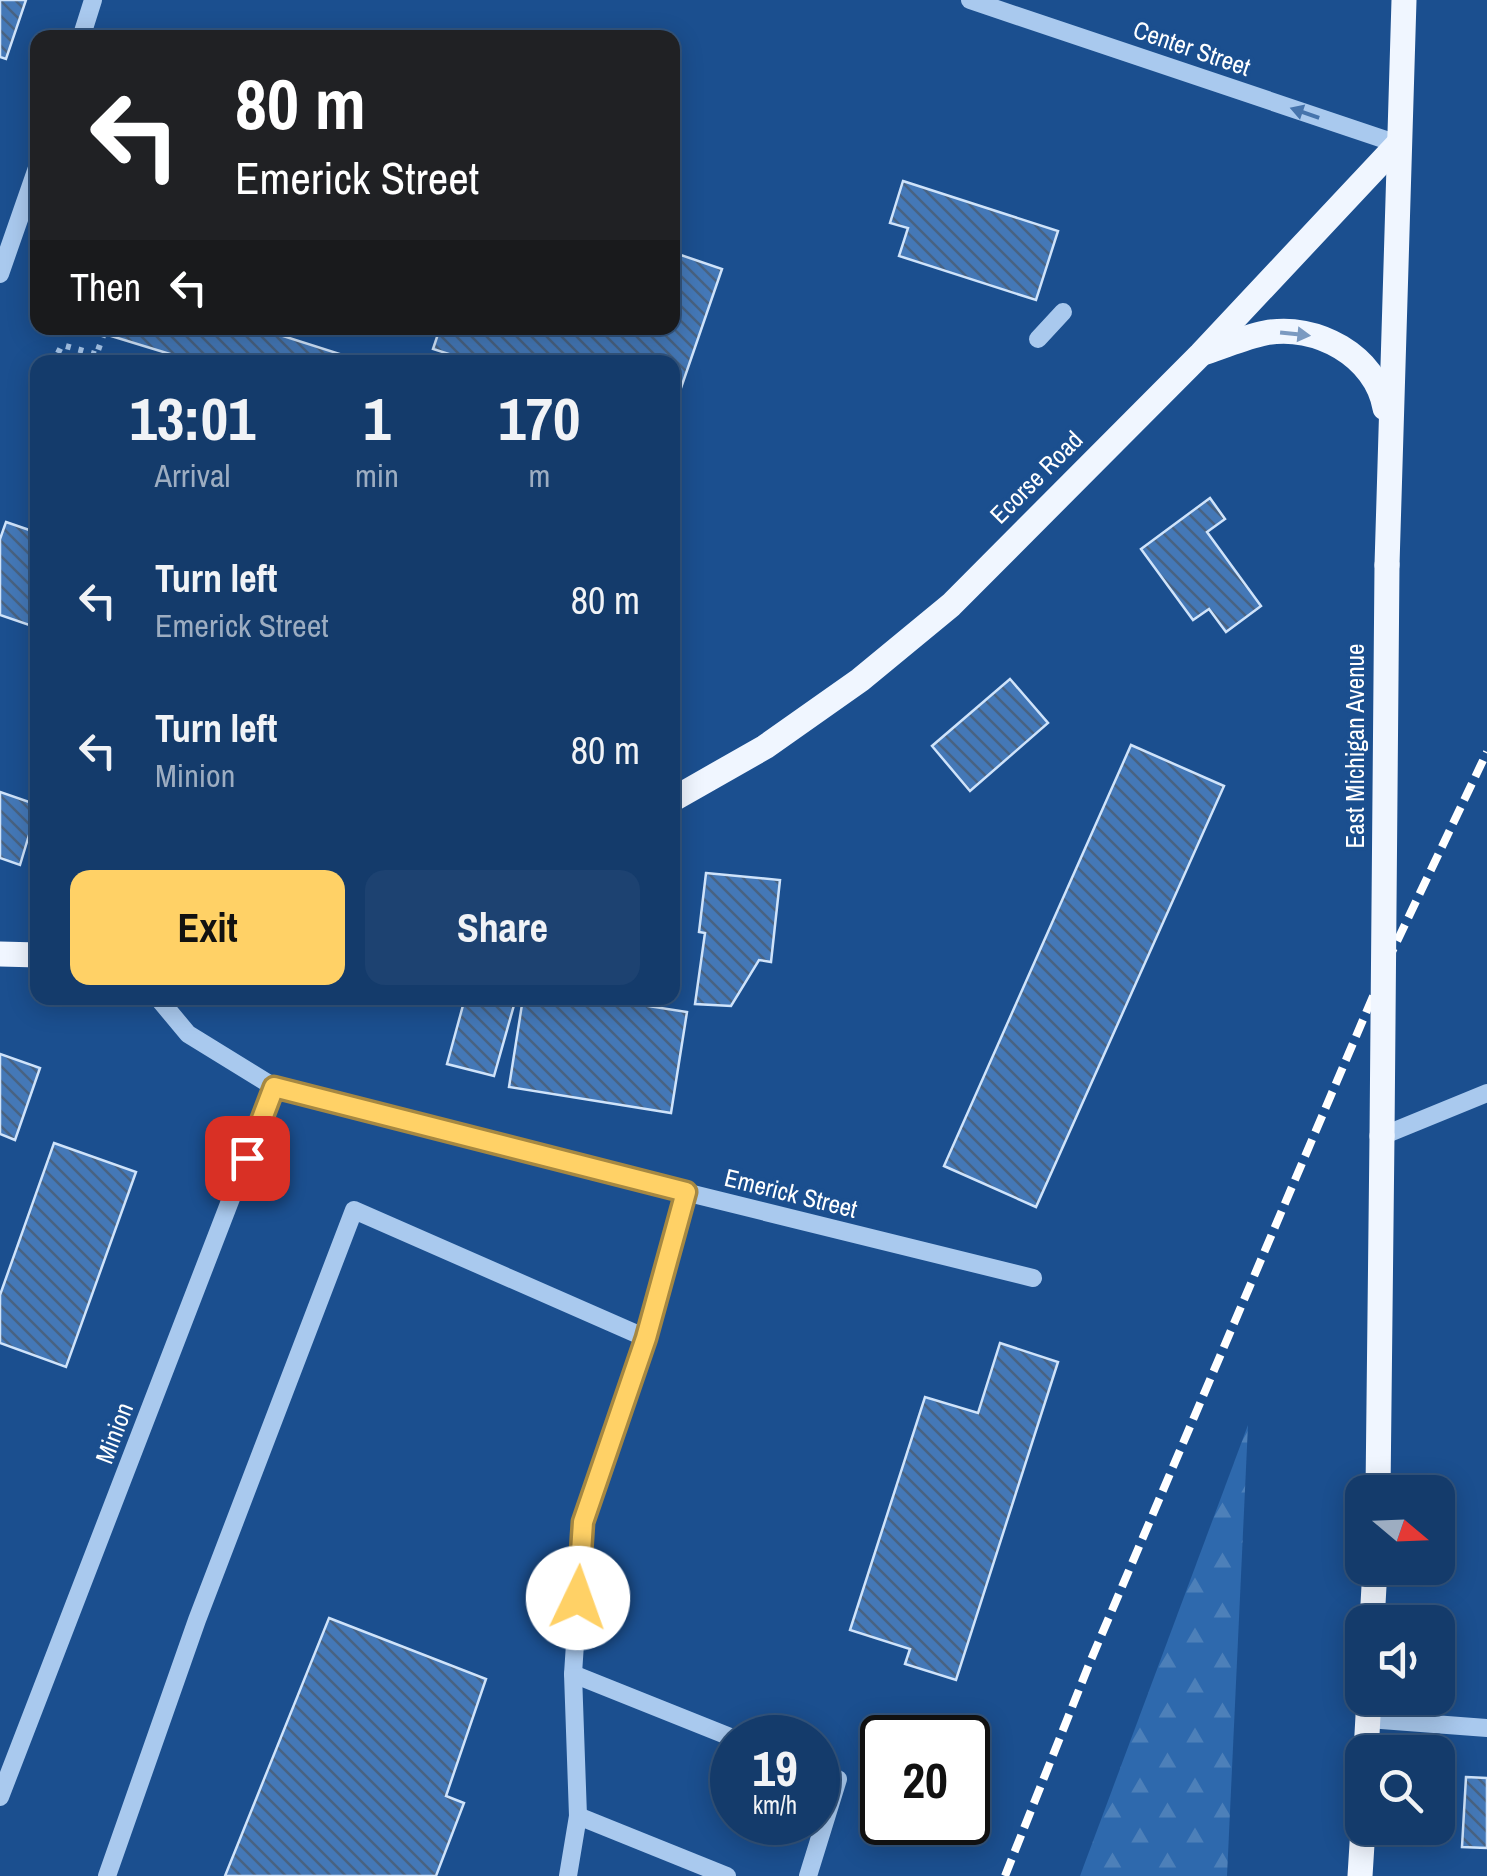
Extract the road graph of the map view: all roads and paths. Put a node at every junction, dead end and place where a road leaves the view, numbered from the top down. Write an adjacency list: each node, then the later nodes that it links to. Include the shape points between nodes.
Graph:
1 (93, 0): 4 (street)
2 (970, 0): 5 (street, Center Street, one-way to 2)
3 (1404, 0): 5 (main road, East Michigan Avenue)
4 (83, 30)
5 (1398, 144): 11 (main road, Ecorse Road); 13 (main road, East Michigan Avenue)
6 (30, 187): 7 (street)
7 (0, 274)
8 (1063, 312): 9 (street)
9 (1038, 339)
10 (58, 353): 12 (path, via 62,344)
11 (1201, 354): 13 (main road, one-way to 13, via 1267,332 1303,332 1343,346 1382,394); 14 (main road, Ecorse Road, via 912,640 766,747)
12 (87, 355)
13 (1388, 426): 20 (main road, East Michigan Avenue, bridge)
14 (680, 795)
15 (0, 954): 16 (main road)
16 (30, 954)
17 (164, 1005): 18 (street, Emerick Street, via 188,1034)
18 (274, 1087): 21 (street, Emerick Street); 29 (street, Minion)
19 (1487, 1093): 20 (street)
20 (1382, 1136): 24 (main road, East Michigan Avenue)
21 (686, 1192): 22 (street, Emerick Street); 23 (street)
22 (1033, 1278)
23 (646, 1338): 25 (street, via 583,1522); 33 (street, via 354,1210)
24 (1378, 1475)
25 (573, 1674): 28 (street); 30 (street)
26 (1410, 1715): 27 (street)
27 (1487, 1728)
28 (710, 1729)
29 (0, 1797)
30 (578, 1816): 34 (street); 35 (street)
31 (818, 1845): 36 (street)
32 (1361, 1845): 37 (main road)
33 (107, 1876)
34 (568, 1876)
35 (728, 1876)
36 (808, 1876)
37 (1360, 1876)

